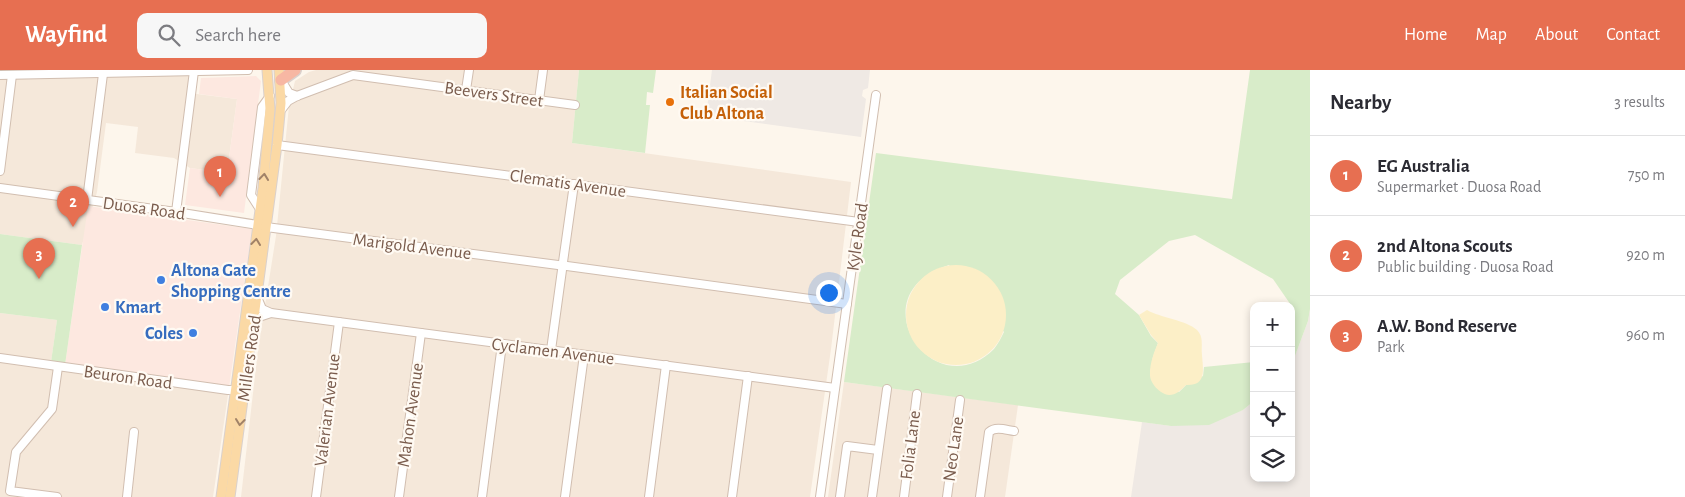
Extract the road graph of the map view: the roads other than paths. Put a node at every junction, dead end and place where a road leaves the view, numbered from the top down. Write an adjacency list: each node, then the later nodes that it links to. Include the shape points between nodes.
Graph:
1 (226, 70): 2 (street); 7 (street)
2 (248, 70)
3 (267, 70): 25 (main road, Millers Road, one-way to 3, via 260,208 270,96)
4 (295, 70): 11 (highway)
5 (469, 70): 12 (street)
6 (543, 70): 15 (street)
7 (194, 71): 8 (street); 23 (street)
8 (103, 74): 10 (street); 22 (street)
9 (0, 75): 10 (street)
10 (12, 75): 19 (street)
11 (280, 75): 14 (street, via 289,93); 17 (main road, Millers Road)
12 (466, 90): 14 (street, Beevers Street, via 353,75); 15 (street, Beevers Street)
13 (876, 95): 24 (street, Kyle Road)
14 (297, 96): 17 (street, Beevers Street)
15 (539, 100): 16 (street, Beevers Street)
16 (575, 105)
17 (281, 110): 18 (main road, Millers Road)
18 (277, 145): 20 (street, Clematis Avenue); 25 (main road, Millers Road)
19 (0, 171)
20 (574, 184): 24 (street, Clematis Avenue); 26 (street)
21 (0, 188): 22 (street, Duosa Road)
22 (87, 200): 23 (street, Duosa Road)
23 (176, 212): 25 (street, Duosa Road)
24 (859, 222): 28 (street, Kyle Road)
25 (262, 226): 26 (street, Marigold Avenue); 27 (main road, Millers Road); 43 (main road, Millers Road, one-way to 25)
26 (563, 266): 28 (street, Marigold Avenue); 34 (street)
27 (257, 297): 29 (street, via 262,309); 31 (main road, Millers Road)
28 (847, 304): 41 (street, Kyle Road)
29 (271, 313): 30 (street, Cyclamen Avenue); 31 (street, via 259,317)
30 (338, 322): 32 (street, Cyclamen Avenue); 53 (street, Valerian Avenue)
31 (253, 329): 39 (main road, Millers Road)
32 (421, 333): 33 (street, Cyclamen Avenue); 54 (street, Mahon Avenue)
33 (502, 344): 34 (street, Cyclamen Avenue); 55 (street)
34 (551, 350): 35 (street, Cyclamen Avenue)
35 (584, 355): 37 (street, Cyclamen Avenue); 56 (street)
36 (0, 358): 38 (street, Beuron Road)
37 (666, 365): 40 (street, Cyclamen Avenue); 57 (street)
38 (58, 367): 43 (street, Beuron Road); 49 (street, via 52,410 16,452 10,491)
39 (246, 374): 43 (street); 52 (main road, Millers Road, one-way to 52)
40 (748, 376): 41 (street, Cyclamen Avenue); 58 (street)
41 (835, 388): 59 (street, Kyle Road)
42 (887, 389): 48 (street)
43 (236, 390): 51 (main road, Millers Road)
44 (917, 394): 62 (street, Folia Lane)
45 (960, 400): 63 (street, Neo Lane)
46 (1014, 431): 64 (street, via 993,429 989,432)
47 (134, 432): 50 (street)
48 (878, 450): 60 (street, via 848,446); 61 (street)
49 (58, 497)
50 (126, 497)
51 (221, 497)
52 (230, 497)
53 (316, 497)
54 (399, 497)
55 (482, 497)
56 (566, 497)
57 (649, 497)
58 (732, 497)
59 (820, 497)
60 (840, 497)
61 (872, 497)
62 (904, 497)
63 (947, 497)
64 (980, 497)

